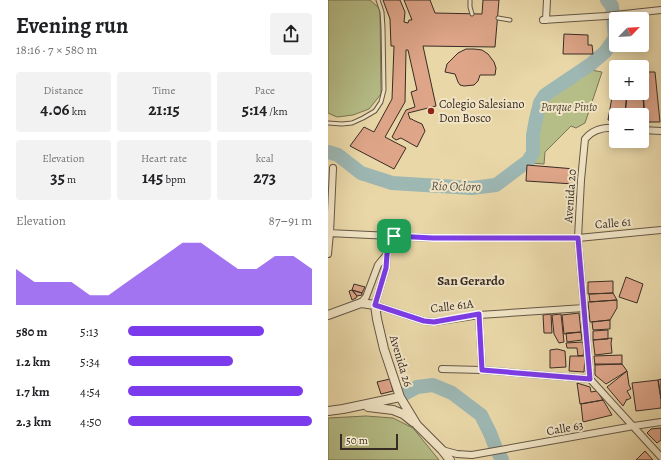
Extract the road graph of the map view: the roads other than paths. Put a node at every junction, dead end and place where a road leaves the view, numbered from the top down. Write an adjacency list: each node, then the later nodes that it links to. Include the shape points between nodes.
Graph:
1 (378, 0): 8 (lane, via 384,36 382,102 375,111 352,123)
2 (470, 0): 5 (lane)
3 (547, 0): 4 (street, via 544,20)
4 (661, 10)
5 (472, 14)
6 (498, 18): 7 (lane)
7 (510, 20)
8 (328, 123)
9 (609, 127): 16 (street, Avenida 20, via 589,134 585,139)
10 (649, 130): 11 (street)
11 (661, 131)
12 (333, 168): 14 (street)
13 (661, 230): 16 (street, Calle 61)
14 (329, 233): 15 (street, Calle 61); 17 (street)
15 (394, 236): 16 (street, Calle 61); 18 (street, Avenida 26)
16 (578, 238): 21 (street, Avenida 20)
17 (328, 254)
18 (387, 254): 19 (street, Avenida 26, via 378,265 366,297); 20 (street, Avenida 26, via 386,268)
19 (361, 303): 20 (street, Calle 61A); 23 (street, Calle 61A)
20 (375, 305): 22 (street, Calle 61A, via 434,322); 27 (street, Avenida 26, via 384,349)
21 (584, 308): 22 (street, Calle 61A); 26 (street, Avenida 20)
22 (479, 314): 25 (street)
23 (328, 315)
24 (442, 369): 25 (street)
25 (482, 370): 26 (street)
26 (590, 379): 32 (street)
27 (400, 398): 28 (street); 31 (street, Avenida 26)
28 (360, 406): 29 (street); 31 (street, via 393,410)
29 (328, 411)
30 (661, 422): 32 (street, Calle 63)
31 (417, 424): 33 (street, Avenida 26)
32 (634, 426): 34 (street); 35 (street, Calle 63)
33 (442, 450): 35 (street, Calle 63); 36 (street, Avenida 26)
34 (661, 457)
35 (473, 458)
36 (450, 460)

